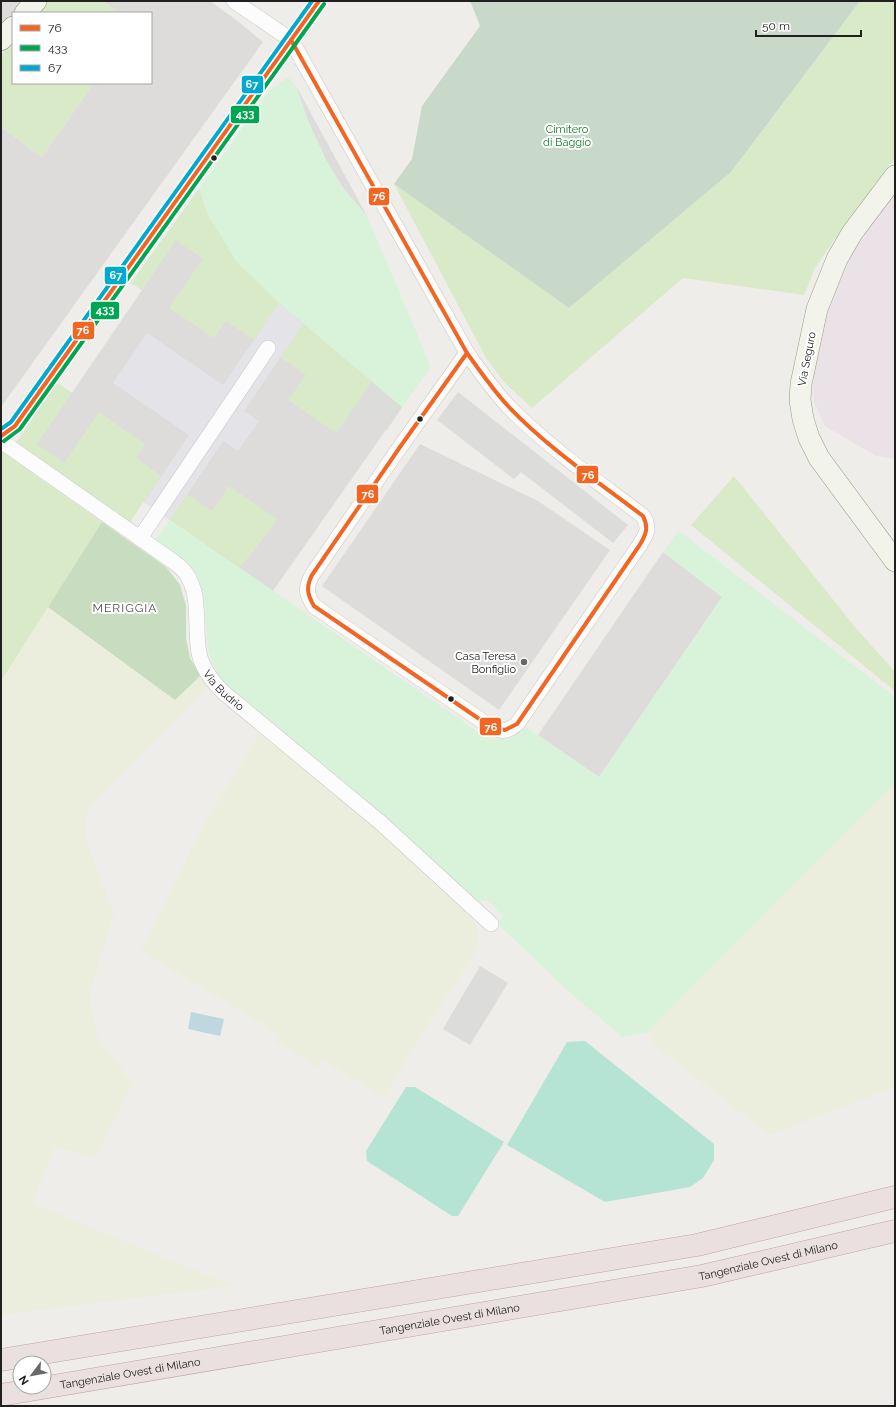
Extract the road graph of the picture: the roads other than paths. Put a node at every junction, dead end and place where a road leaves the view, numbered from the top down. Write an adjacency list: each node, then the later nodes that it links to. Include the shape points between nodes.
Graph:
1 (36, 1): 4 (street)
2 (234, 1): 7 (street)
3 (319, 1): 7 (street)
4 (26, 12)
5 (12, 28): 6 (street)
6 (1, 40)
7 (291, 40): 10 (street); 11 (street, via 15,426)
8 (895, 176): 14 (street, Via Seguro, via 852,233 834,266 817,309 800,400 803,420 819,458)
9 (268, 348): 13 (street)
10 (467, 353): 10 (street, via 493,389 527,424 550,445 643,516 648,524 639,546 517,724 501,731 485,723 314,606 307,592 312,575)
11 (1, 436)
12 (1, 440): 13 (street, Via Budrio)
13 (140, 538): 15 (street, Via Budrio, via 174,562 191,584 195,599 199,654 204,669 219,688 381,823)
14 (895, 561)
15 (491, 924)
16 (895, 1197): 18 (highway, via 697,1245)
17 (895, 1231): 19 (highway, Tangenziale Ovest di Milano, via 702,1276)
18 (1, 1360)
19 (1, 1395)

